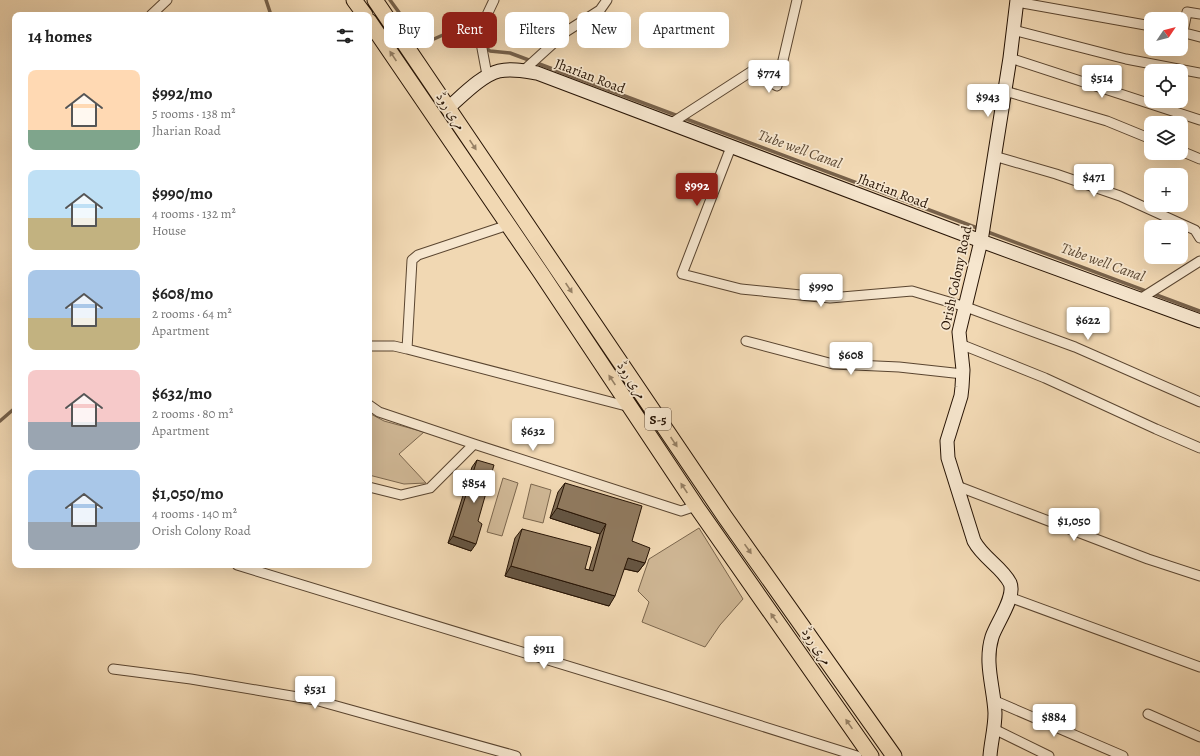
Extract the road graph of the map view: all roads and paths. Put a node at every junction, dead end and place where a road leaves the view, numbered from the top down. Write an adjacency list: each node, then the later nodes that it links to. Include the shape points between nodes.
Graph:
1 (167, 0): 8 (street)
2 (354, 0): 9 (main road)
3 (494, 0): 20 (street, via 486,17 481,43)
4 (607, 0): 18 (street, via 600,10 567,31)
5 (797, 0): 24 (street, via 777,86 752,71)
6 (1017, 1): 13 (street); 14 (main road, Orish Colony Road)
7 (378, 4): 22 (main road, مری روڈ / S-5)
8 (154, 12)
9 (363, 12)
10 (1188, 12): 11 (street)
11 (1200, 14)
12 (372, 25): 30 (main road, مری روڈ / S-5, one-way to 12)
13 (1144, 25)
14 (1013, 30): 17 (main road, Orish Colony Road); 19 (street, via 1126,59)
15 (1188, 34): 16 (street)
16 (1200, 37)
17 (1010, 58): 21 (main road, Orish Colony Road); 23 (street)
18 (524, 70): 20 (main road, Jharian Road, via 499,71); 24 (main road, Jharian Road)
19 (1200, 73)
20 (487, 76): 22 (main road, Jharian Road)
21 (1005, 91): 25 (street, via 1106,121); 28 (main road, Orish Colony Road)
22 (448, 108): 34 (main road, مری روڈ / S-5, one-way to 34)
23 (1200, 120)
24 (670, 124): 26 (main road, Jharian Road)
25 (1144, 136)
26 (732, 147): 32 (main road, Jharian Road); 37 (street, via 682,274 741,289 830,298 912,291)
27 (1188, 154): 29 (street)
28 (994, 156): 31 (street, via 1120,196 1195,230); 32 (main road, Orish Colony Road)
29 (1200, 159)
30 (508, 225): 35 (main road, مری روڈ / S-5); 42 (street, via 418,255 412,260)
31 (1200, 238)
32 (981, 241): 36 (main road, Jharian Road); 37 (main road, Orish Colony Road)
33 (1200, 261): 36 (street)
34 (554, 264): 35 (main road); 54 (main road, مری روڈ / S-5, one-way to 54)
35 (541, 273): 46 (main road, مری روڈ / S-5, one-way to 35)
36 (1140, 299): 38 (main road, Jharian Road)
37 (966, 307): 40 (main road, Orish Colony Road, via 959,332); 44 (street, via 1075,347)
38 (1200, 320)
39 (746, 341): 43 (street, via 833,364)
40 (960, 344): 43 (main road, Orish Colony Road); 48 (street, via 1045,378)
41 (372, 346): 42 (street)
42 (407, 349): 46 (street)
43 (963, 374): 49 (main road, Orish Colony Road, via 961,396 947,441 948,458)
44 (1200, 402)
45 (372, 407): 47 (street, via 379,412)
46 (630, 407): 51 (main road, مری روڈ / S-5, one-way to 46)
47 (474, 444): 50 (street, via 430,488 401,495); 51 (street, via 681,511)
48 (1200, 448)
49 (957, 486): 53 (street); 56 (main road, Orish Colony Road, via 974,541 979,550 1010,583)
50 (372, 488)
51 (696, 506): 55 (main road, مری روڈ / S-5)
52 (247, 568): 64 (street)
53 (1200, 576)
54 (768, 578): 55 (main road); 66 (main road, مری روڈ / S-5)
55 (754, 588): 65 (main road, مری روڈ / S-5, one-way to 55)
56 (1009, 597): 57 (street); 59 (main road, Orish Colony Road, via 990,647 988,670)
57 (1200, 667)
58 (113, 669): 63 (street, via 315,700)
59 (993, 700): 61 (main road, Orish Colony Road); 69 (street)
60 (1148, 714): 62 (street)
61 (994, 729): 67 (main road, Orish Colony Road); 68 (street)
62 (1200, 736)
63 (516, 756)
64 (857, 756)
65 (871, 756)
66 (894, 756)
67 (990, 756)
68 (1049, 756)
69 (1123, 756)

